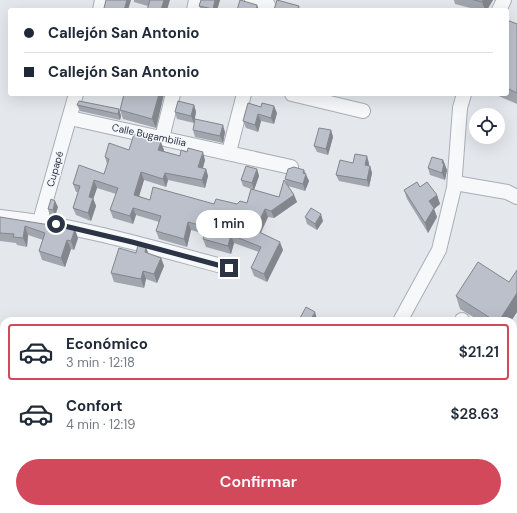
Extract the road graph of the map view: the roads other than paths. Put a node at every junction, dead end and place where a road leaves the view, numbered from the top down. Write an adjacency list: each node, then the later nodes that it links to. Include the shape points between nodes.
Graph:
1 (252, 0): 2 (street)
2 (268, 5)
3 (76, 96): 9 (street, Cupapé)
4 (172, 96): 10 (street)
5 (243, 96): 11 (street)
6 (300, 96): 8 (street)
7 (463, 96): 13 (street, via 460,108)
8 (363, 111)
9 (70, 118): 10 (street, Calle Bugambilia); 16 (street, Cupapé)
10 (162, 138): 11 (street, Calle Bugambilia)
11 (229, 152): 12 (street, Calle Bugambilia)
12 (291, 167)
13 (454, 183): 14 (street, via 507,192); 18 (street, via 439,250)
14 (517, 197)
15 (0, 217): 16 (street)
16 (40, 221): 17 (street)
17 (229, 268)
18 (402, 317)

